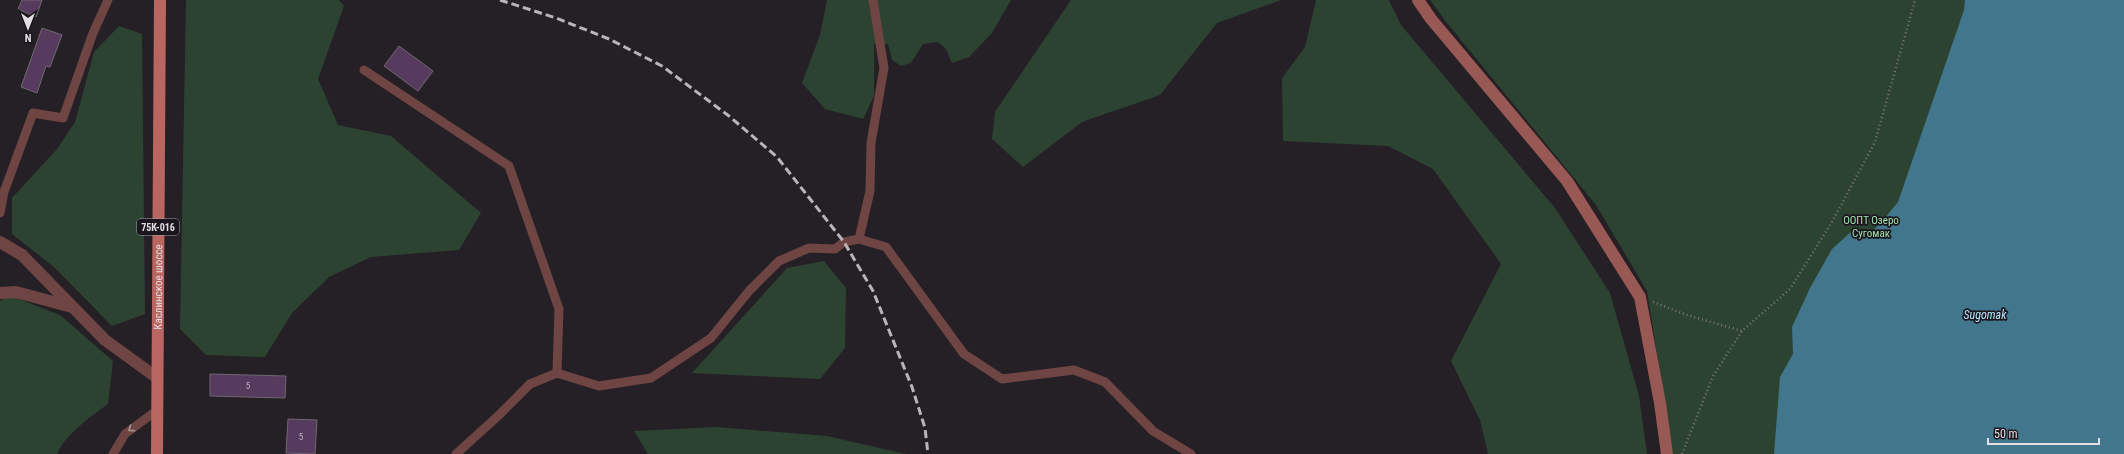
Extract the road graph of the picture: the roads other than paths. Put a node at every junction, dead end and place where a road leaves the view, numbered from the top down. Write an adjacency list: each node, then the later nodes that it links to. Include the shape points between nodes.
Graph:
1 (108, 0): 6 (lane, via 93,33 63,118 33,113 4,192)
2 (160, 0): 12 (main road, Каслинское шоссе / 75К-016)
3 (873, 0): 7 (lane, via 884,68 871,143 870,191)
4 (1418, 0): 18 (street, via 1431,19 1567,181 1640,297)
5 (364, 70): 11 (lane, via 509,166 559,309)
6 (0, 213)
7 (859, 239): 11 (lane, via 844,242 835,249 809,248 779,261 749,290 711,338 651,378 599,386); 17 (lane, via 886,247 964,354 1002,379 1074,370 1105,382 1153,431)
8 (0, 242): 10 (street, via 22,255)
9 (0, 293): 10 (street, via 16,292)
10 (73, 307): 12 (street, via 105,340)
11 (557, 373): 16 (lane, via 530,384)
12 (156, 377): 13 (main road, Каслинское шоссе / 75К-016)
13 (156, 411): 14 (lane, one-way to 14, via 125,434); 15 (main road, Каслинское шоссе / 75К-016)
14 (113, 454)
15 (156, 454)
16 (456, 454)
17 (1191, 454)
18 (1667, 454)

